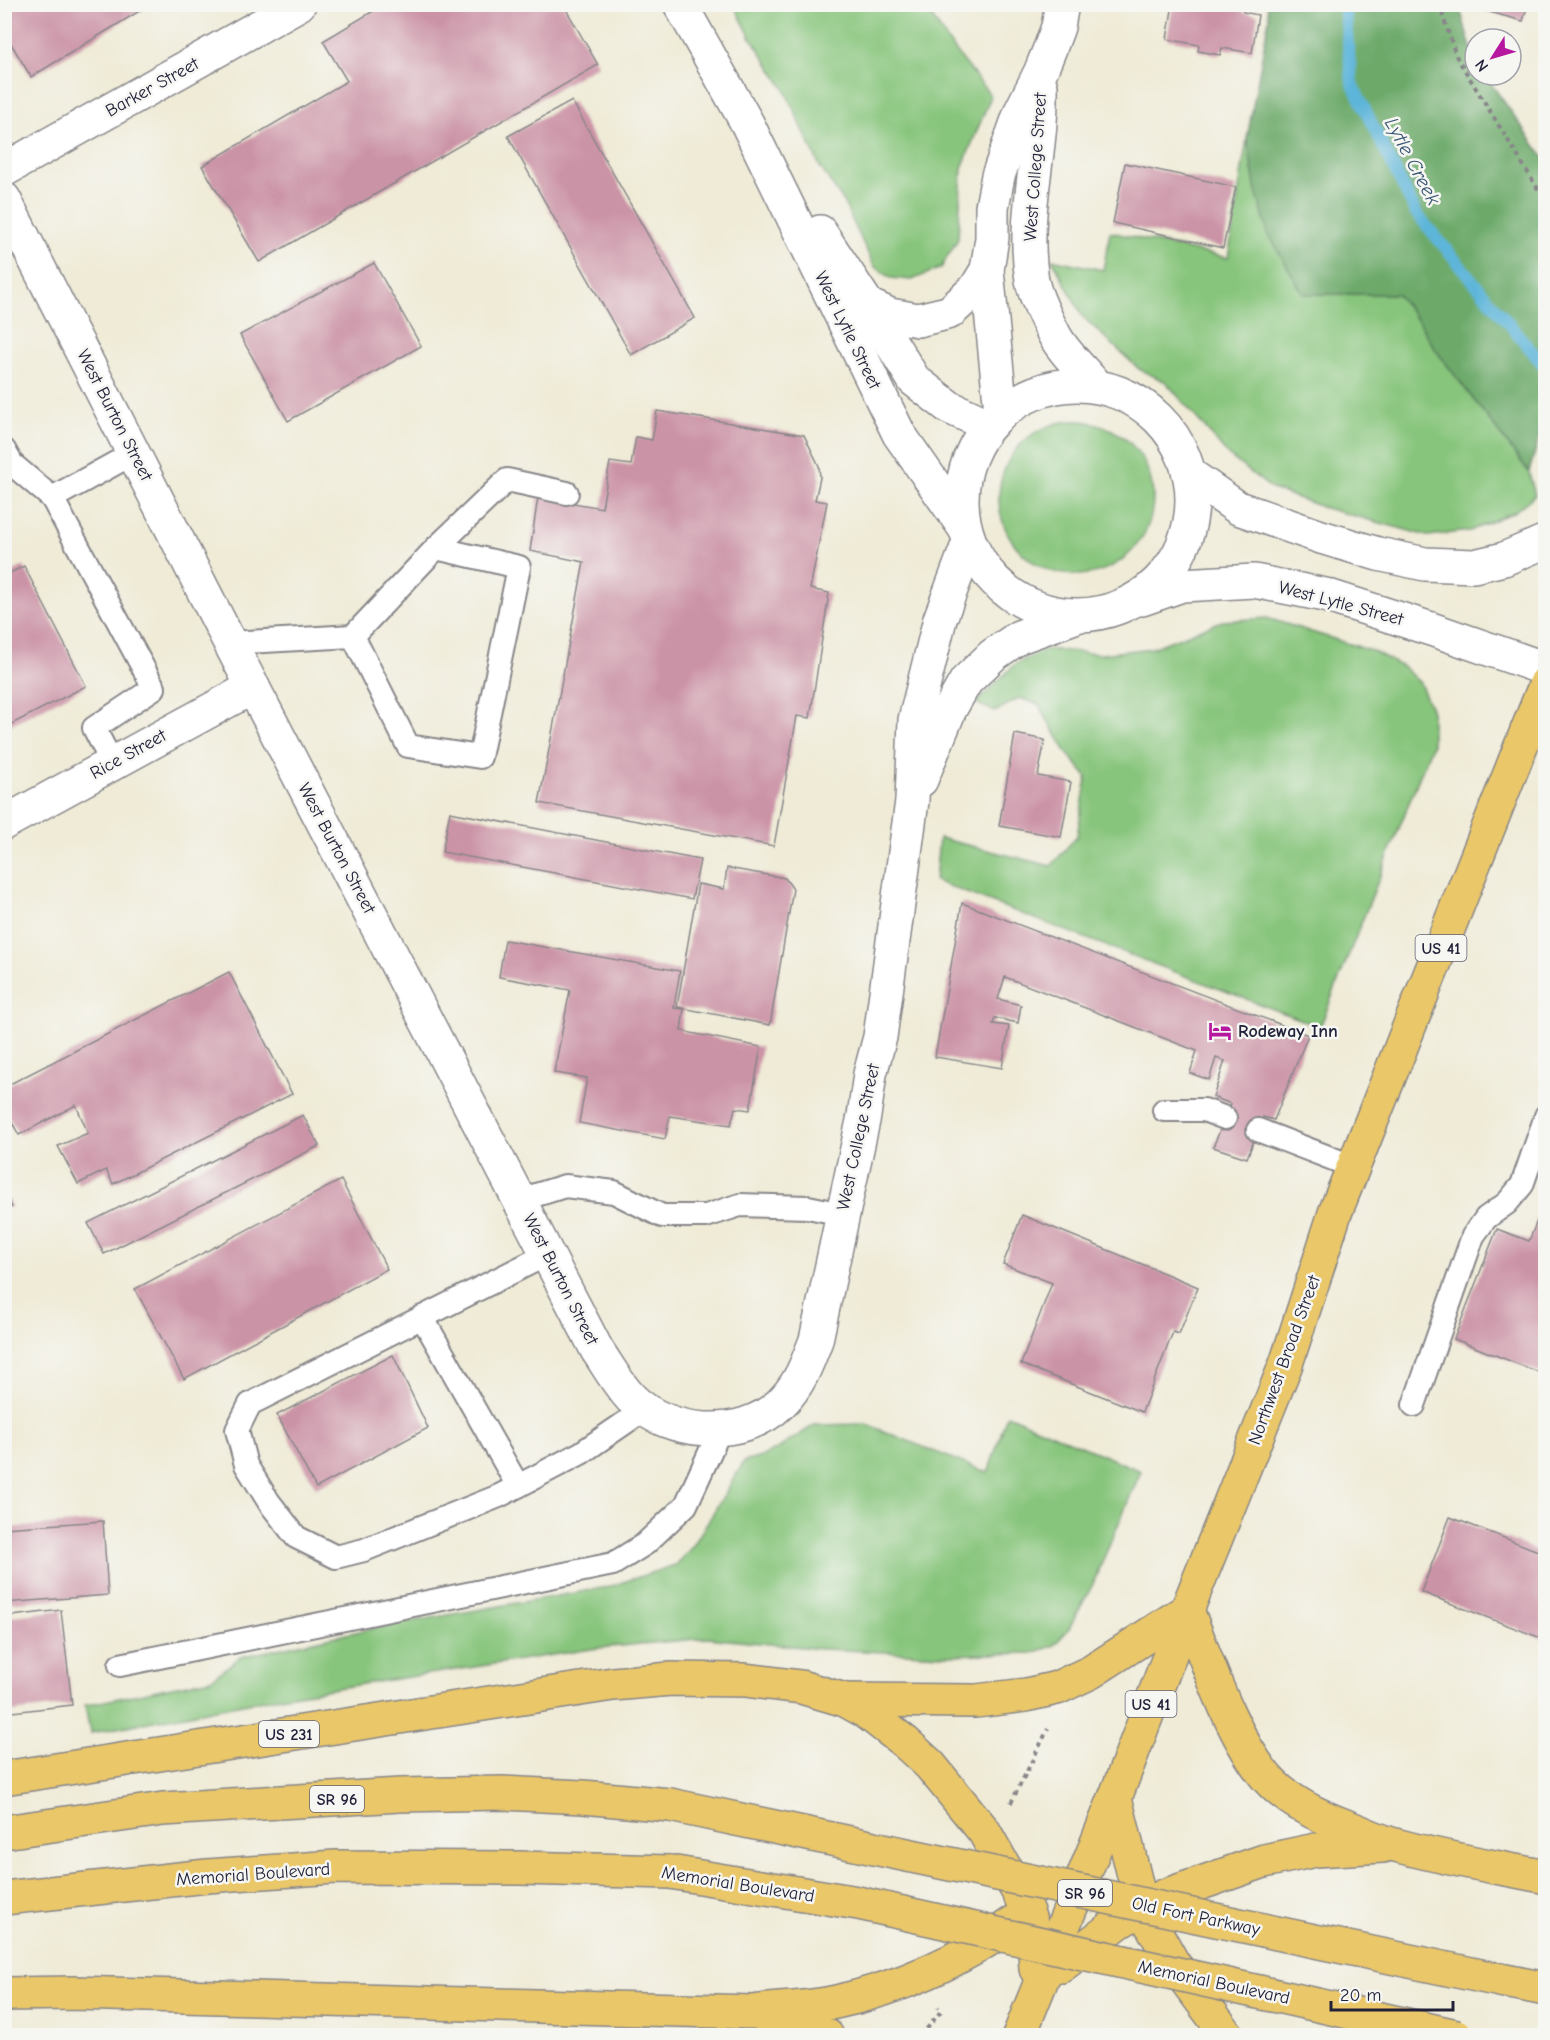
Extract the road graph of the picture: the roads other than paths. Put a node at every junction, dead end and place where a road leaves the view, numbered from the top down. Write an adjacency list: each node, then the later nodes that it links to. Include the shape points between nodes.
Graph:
1 (299, 4): 6 (street, Barker Street)
2 (680, 4): 5 (street, West Lytle Street)
3 (1062, 4): 4 (street, West College Street, via 1058,27)
4 (1040, 74): 8 (street, West College Street, via 998,176); 10 (street, West College Street, via 1042,111 1028,232 1032,283 1056,338)
5 (747, 123): 9 (street, West Lytle Street); 17 (street, West Lytle Street, via 899,434)
6 (4, 170)
7 (4, 199): 13 (street, West Burton Street)
8 (987, 270): 9 (street, West College Street, via 976,288 950,312 918,320 890,315); 11 (street, West College Street)
9 (868, 305): 11 (street, West Lytle Street, via 914,380 949,407)
10 (1096, 386): 11 (street, West Lytle Street, via 1062,385 1030,393); 14 (street, West Lytle Street, via 1128,396 1156,415 1177,442)
11 (995, 418): 17 (street, West Lytle Street, via 969,456 961,491)
12 (4, 450): 16 (lane, via 12,464)
13 (134, 453): 16 (lane); 23 (street, West Burton Street)
14 (1189, 474): 18 (street, via 1238,508 1321,537 1425,564 1474,566 1504,559); 20 (street, West Lytle Street, via 1193,503 1188,533 1176,561 1157,584)
15 (567, 492): 19 (lane, via 507,480)
16 (52, 498): 27 (lane, via 154,688 94,728)
17 (966, 534): 21 (street, West Lytle Street, via 982,566 999,586 1022,602 1047,612); 28 (street, West College Street, via 915,720)
18 (1545, 541)
19 (436, 548): 22 (lane); 22 (lane, via 519,567 480,757 408,746)
20 (1132, 602): 21 (street, West Lytle Street, via 1104,613); 24 (street, West Lytle Street, via 1182,585 1254,581 1325,595)
21 (1074, 616): 28 (street, West College Street, via 1019,637 966,681 950,709)
22 (353, 636): 23 (lane)
23 (230, 643): 26 (street, West Burton Street)
24 (1545, 669)
25 (1545, 683): 34 (main road, Northwest Broad Street / US 41)
26 (253, 687): 27 (street, Rice Street); 35 (street, West Burton Street)
27 (112, 763): 29 (street, Rice Street)
28 (912, 801): 36 (street, West College Street, via 880,1037)
29 (4, 823)
30 (1164, 1110): 32 (lane, via 1204,1110)
31 (1545, 1116): 39 (lane, via 1522,1185 1507,1203 1486,1218 1473,1236)
32 (1225, 1118)
33 (1258, 1130): 34 (lane)
34 (1354, 1167): 43 (main road, Northwest Broad Street / US 41, via 1286,1364)
35 (520, 1200): 36 (lane, via 565,1186 614,1192 662,1216 706,1216 740,1205 808,1207); 37 (street, West Burton Street)
36 (842, 1214): 41 (street, West College Street, via 822,1316 807,1367 778,1406 761,1418)
37 (548, 1254): 38 (lane); 40 (street, West Burton Street, via 597,1350 632,1400)
38 (422, 1317): 42 (lane); 42 (lane, via 250,1404 237,1430 246,1465 296,1537 336,1557 364,1550)
39 (1414, 1405)
40 (645, 1408): 41 (street, West Burton Street, via 679,1425); 42 (lane, via 581,1453)
41 (724, 1428): 44 (lane, via 686,1505 645,1544 613,1564)
42 (518, 1486)
43 (1187, 1610): 45 (main road, via 1091,1672 1057,1688 976,1701); 47 (main road, Northwest Broad Street / US 41); 49 (main road, via 1227,1708 1250,1753 1269,1779 1299,1804)
44 (120, 1665)
45 (845, 1700): 46 (main road, US 231, via 801,1687 745,1680 671,1679 613,1684); 53 (main road, via 882,1724 930,1765 984,1831)
46 (4, 1778)
47 (1115, 1798): 52 (main road); 53 (main road, via 1068,1873); 55 (main road, Northwest Broad Street / US 41)
48 (4, 1832): 54 (main road, Old Fort Parkway / SR 96, bridge, via 163,1809 400,1795 502,1793 670,1805)
49 (1397, 1846): 50 (main road); 52 (main road, via 1316,1851 1264,1861 1164,1896)
50 (1545, 1877)
51 (4, 1898): 61 (main road, Memorial Boulevard, bridge, via 335,1867 670,1872 858,1904)
52 (1142, 1908): 55 (main road, via 1069,1958); 60 (main road, via 1173,1963)
53 (1027, 1912): 55 (main road, via 1034,1932); 57 (main road, via 944,1965 904,1982 834,2002)
54 (1545, 1989)
55 (1035, 1992): 59 (main road, Northwest Broad Street / US 41)
56 (4, 1994): 57 (main road)
57 (753, 2012): 58 (main road)
58 (827, 2036)
59 (1019, 2036)
60 (1228, 2036)
61 (1457, 2036)

